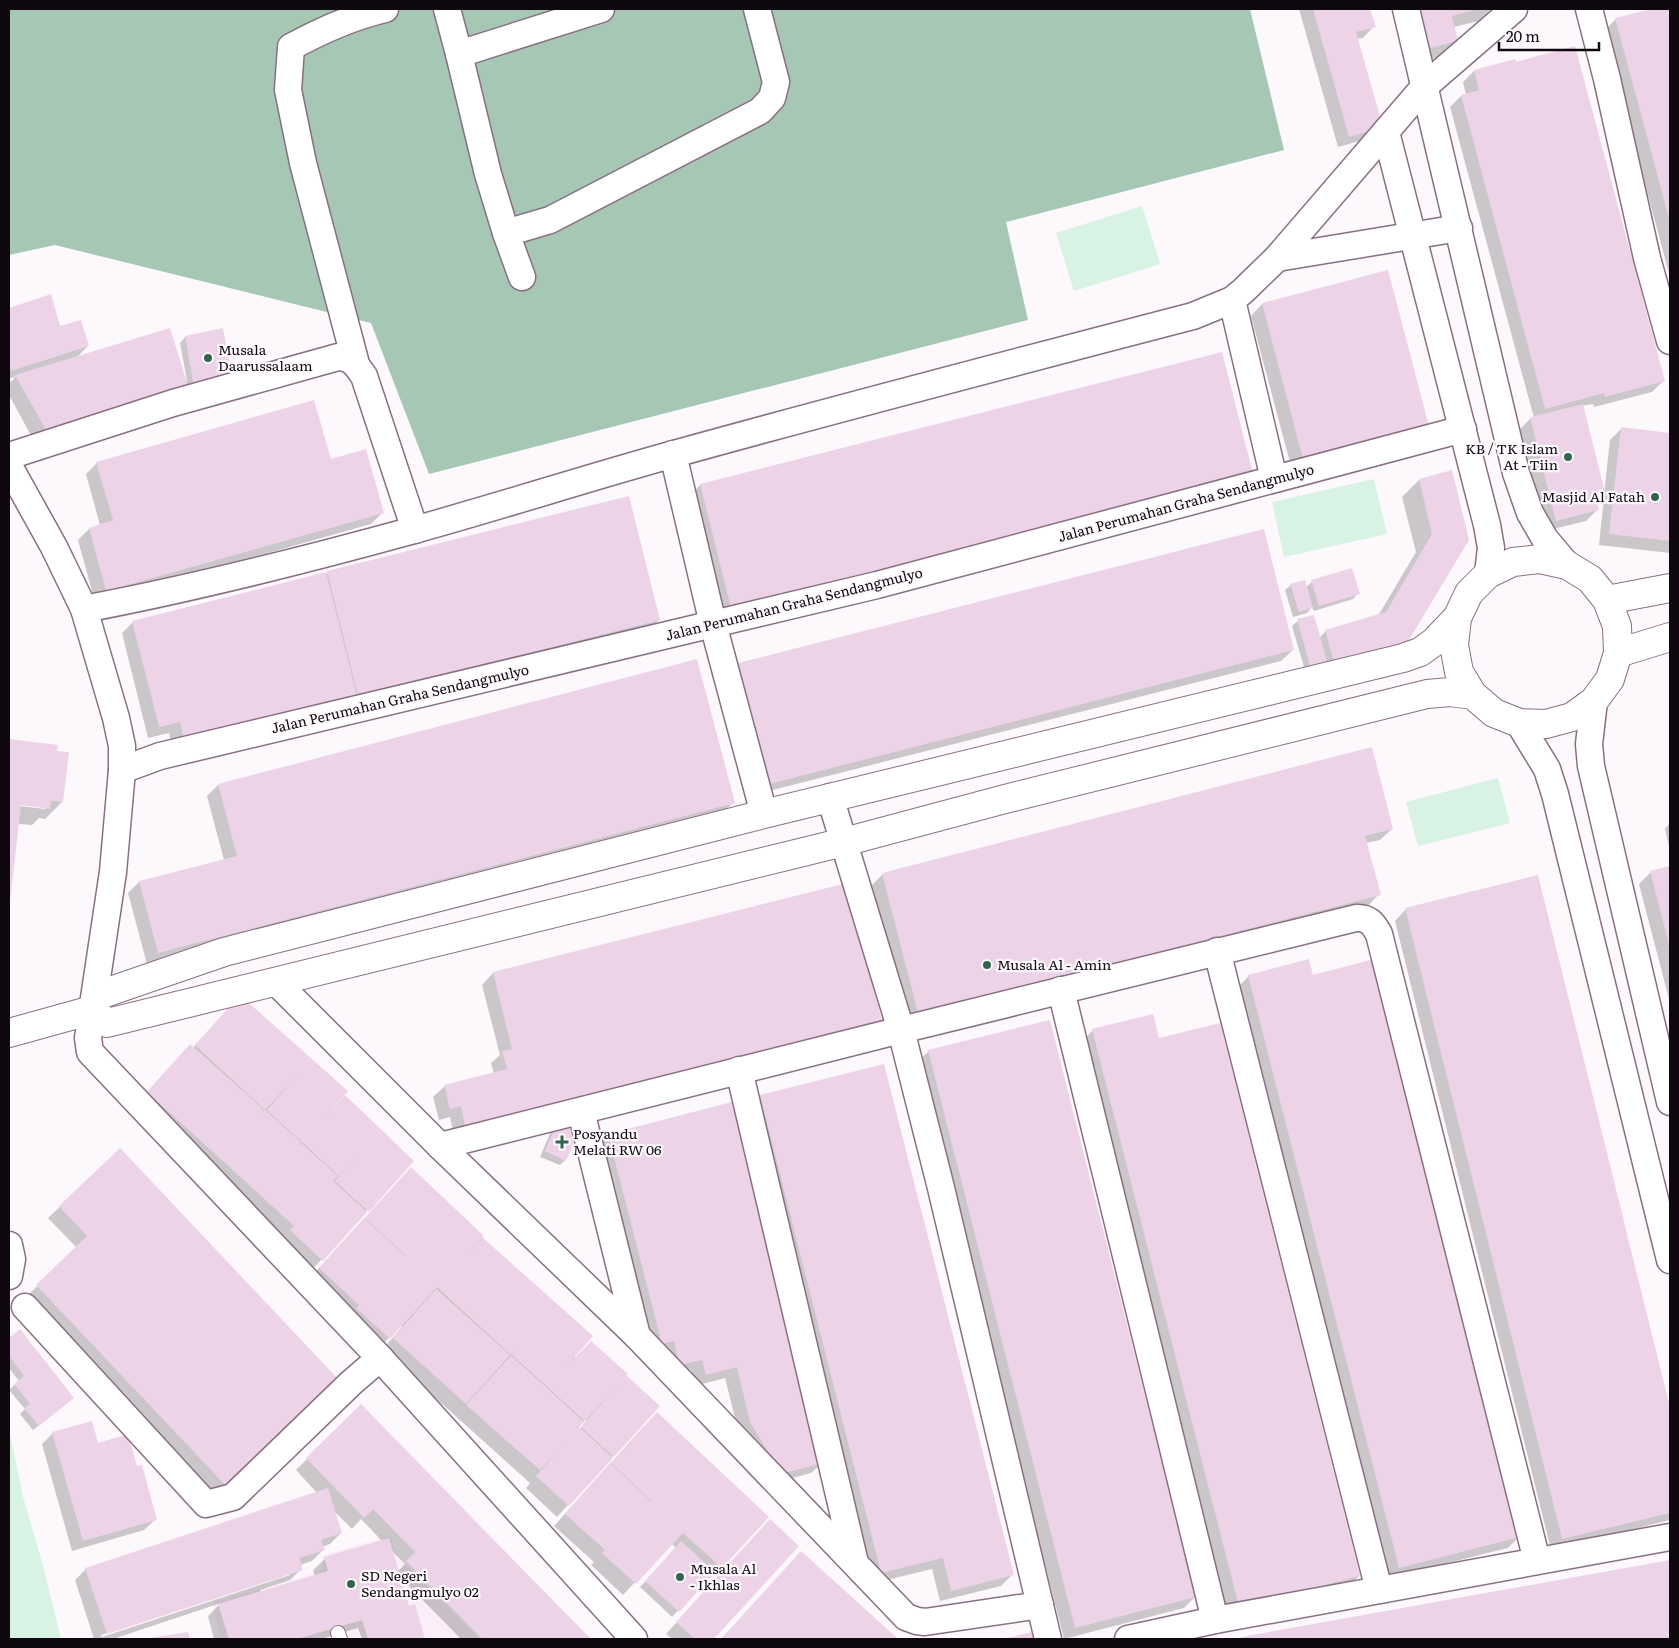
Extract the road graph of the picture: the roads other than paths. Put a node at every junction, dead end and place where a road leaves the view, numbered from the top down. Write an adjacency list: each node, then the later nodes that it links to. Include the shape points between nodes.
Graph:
1 (385, 9): 18 (street, via 319,31 291,47 288,90 302,163)
2 (447, 9): 8 (street)
3 (601, 9): 8 (street)
4 (757, 9): 12 (street, via 776,82 772,98 760,112 550,220)
5 (1406, 9): 9 (street)
6 (1514, 9): 9 (street)
7 (1589, 9): 17 (street)
8 (459, 54): 12 (street)
9 (1425, 86): 10 (street); 11 (street)
10 (1386, 132): 13 (street); 14 (street)
11 (1459, 228): 13 (street); 25 (street, via 1516,473 1530,513 1545,539)
12 (506, 233): 15 (street)
13 (1413, 237): 14 (street); 19 (street)
14 (1277, 258): 16 (street)
15 (522, 277)
16 (1232, 300): 20 (street, via 1193,316); 23 (street)
17 (1670, 341)
18 (356, 364): 21 (street, via 349,358 338,357 173,404); 24 (street, via 372,396)
19 (1463, 429): 23 (street, Jalan Perumahan Graha Sendangmulyo); 26 (street, via 1488,526 1491,548)
20 (673, 454): 24 (street); 31 (street)
21 (9, 456)
22 (9, 466): 29 (street)
23 (1274, 479): 31 (street, Jalan Perumahan Graha Sendangmulyo, via 877,585)
24 (415, 530): 29 (street, via 264,569)
25 (1567, 565): 26 (main road, via 1540,559 1513,562); 28 (main road, via 1590,579)
26 (1488, 574): 30 (main road, via 1469,593)
27 (1670, 588): 28 (main road)
28 (1607, 600): 33 (main road, via 1617,626)
29 (84, 609): 37 (street, via 116,718 122,746)
30 (1457, 618): 34 (main road, via 1454,645 1459,672); 38 (main road, via 1434,642 1403,658)
31 (713, 624): 37 (street, Jalan Perumahan Graha Sendangmulyo, via 160,756); 39 (street)
32 (1670, 637): 33 (main road)
33 (1618, 653): 35 (main road, via 1610,679)
34 (1473, 695): 36 (main road, via 1494,713); 40 (main road, via 1427,694)
35 (1594, 701): 36 (main road, via 1572,717 1546,724); 50 (street, via 1589,744 1591,766)
36 (1519, 723): 54 (street, via 1547,768 1555,794)
37 (122, 770): 46 (street, via 113,872)
38 (830, 797): 39 (main road); 40 (street)
39 (764, 814): 41 (main road)
40 (844, 842): 43 (main road); 47 (street)
41 (354, 920): 43 (main road); 46 (main road, via 224,952 99,995)
42 (1217, 951): 45 (street); 60 (street, via 1356,918 1370,921 1379,934); 62 (street)
43 (365, 959): 44 (main road)
44 (276, 982): 46 (main road, via 107,1023); 52 (street)
45 (1061, 990): 47 (street); 64 (street)
46 (92, 1010): 48 (main road); 58 (street, via 88,1038 90,1052)
47 (901, 1030): 49 (street); 63 (street)
48 (9, 1033)
49 (739, 1070): 51 (street); 61 (street)
50 (1670, 1102)
51 (581, 1111): 52 (street); 57 (street)
52 (440, 1146): 57 (street)
53 (9, 1244): 55 (street, via 12,1259)
54 (1670, 1260)
55 (9, 1276)
56 (25, 1307): 58 (street, via 206,1504 233,1497)
57 (637, 1336): 61 (street)
58 (380, 1358): 65 (street)
59 (1670, 1537): 60 (street)
60 (1537, 1561): 62 (street)
61 (855, 1564): 63 (street, via 906,1617 917,1621)
62 (1379, 1590): 64 (street)
63 (1040, 1605): 66 (street)
64 (1215, 1620): 67 (street)
65 (634, 1639)
66 (1048, 1639)
67 (1128, 1639)

